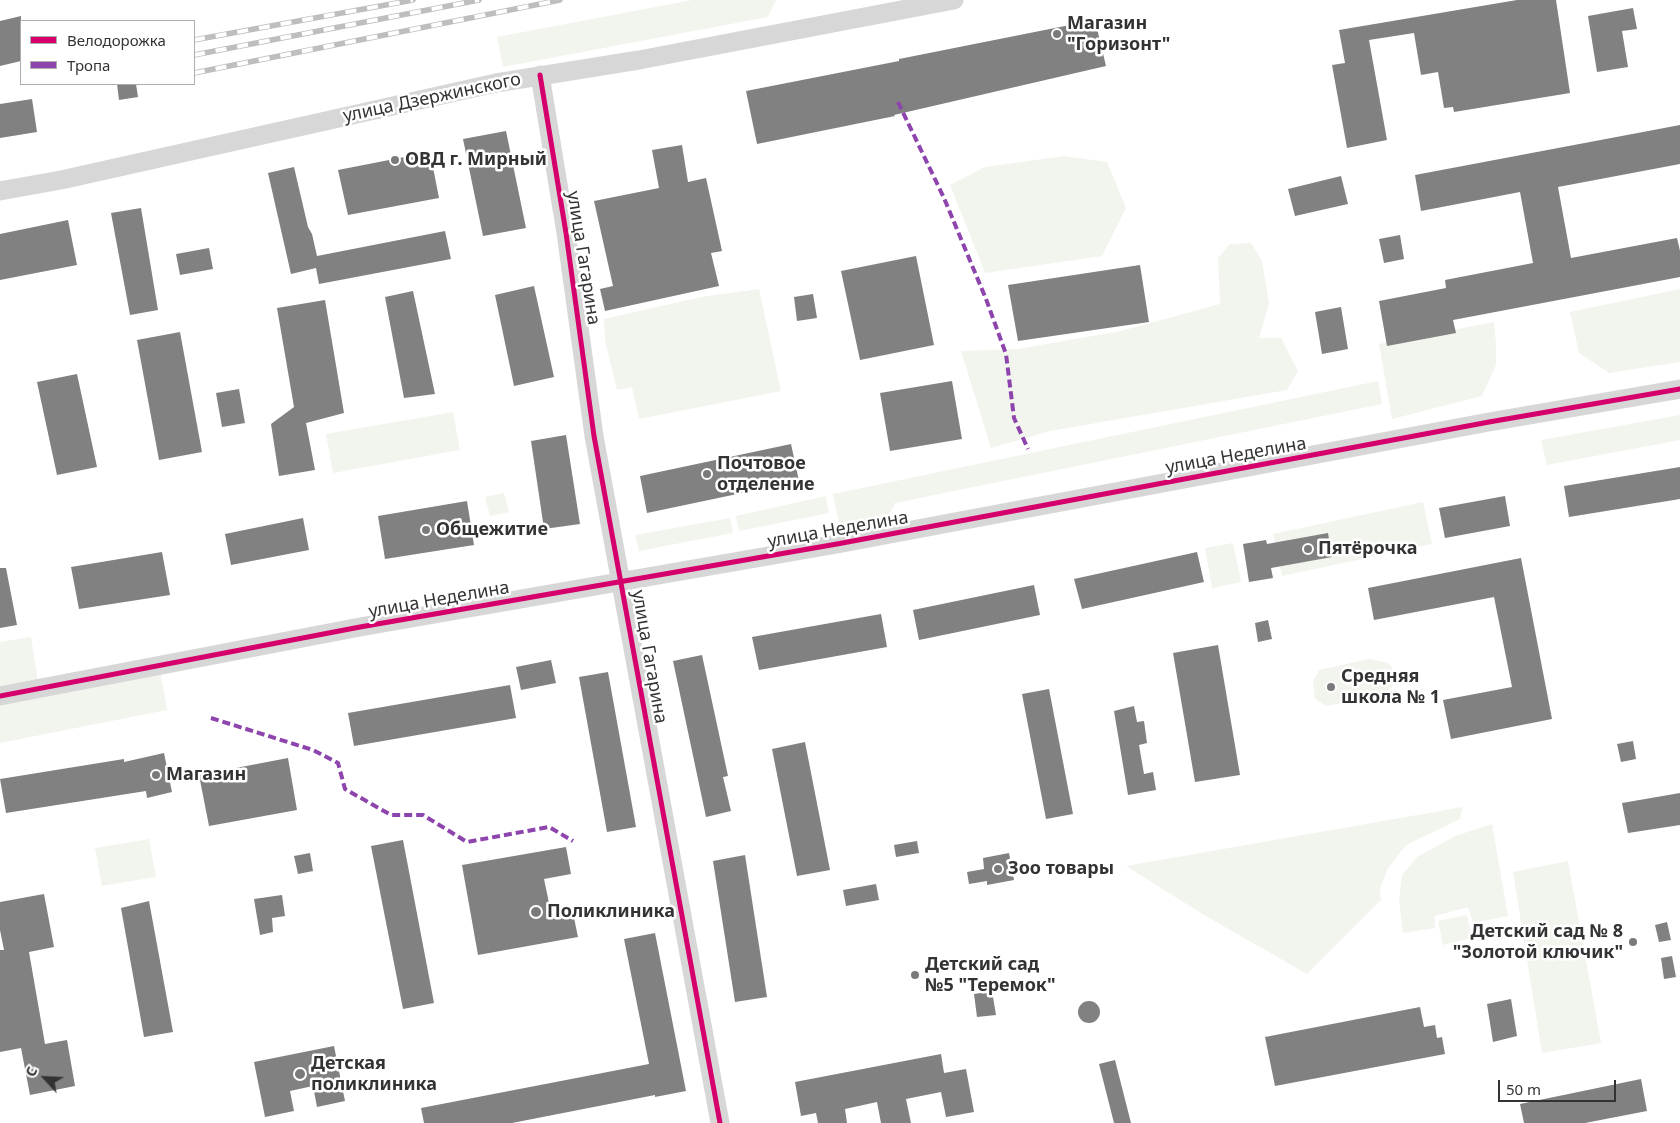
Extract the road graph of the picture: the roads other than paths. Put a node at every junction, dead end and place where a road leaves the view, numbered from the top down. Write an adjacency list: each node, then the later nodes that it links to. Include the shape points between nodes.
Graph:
1 (954, 0): 2 (street, улица Дзержинского, via 639,60)
2 (540, 75): 3 (street, улица Дзержинского); 5 (street, улица Гагарина, via 594,436)
3 (0, 191)
4 (1680, 389): 5 (street, улица Неделина)
5 (621, 583): 6 (street, улица Неделина, via 360,627); 7 (street, улица Гагарина)
6 (0, 696)
7 (720, 1123)

